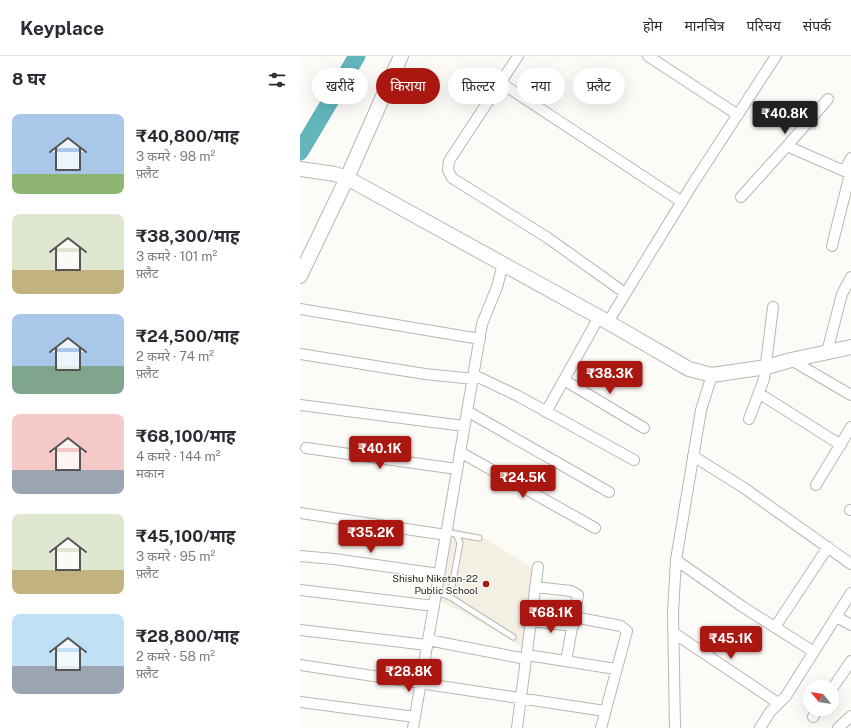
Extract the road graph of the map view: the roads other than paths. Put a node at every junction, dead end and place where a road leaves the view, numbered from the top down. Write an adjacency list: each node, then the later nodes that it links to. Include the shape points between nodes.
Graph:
1 (401, 56): 14 (street)
2 (518, 56): 5 (street)
3 (648, 56): 9 (street)
4 (776, 56): 9 (street)
5 (509, 70)
6 (509, 88): 16 (street)
7 (828, 99): 10 (street)
8 (487, 104): 21 (street, via 449,161 448,170 452,178 548,238)
9 (738, 115): 16 (street)
10 (787, 146): 13 (street); 15 (street)
11 (851, 158): 13 (street)
12 (300, 169): 14 (street)
13 (848, 173): 17 (street)
14 (341, 176): 18 (street); 19 (street)
15 (741, 197)
16 (682, 202): 21 (street)
17 (832, 246)
18 (503, 264): 24 (street); 25 (street, via 482,324)
19 (300, 276)
20 (851, 277): 27 (street, via 842,294)
21 (625, 293): 24 (street)
22 (773, 307): 30 (street)
23 (300, 309): 25 (street)
24 (604, 319): 31 (street, via 689,369); 33 (street)
25 (480, 339): 32 (street)
26 (851, 347): 27 (street)
27 (827, 352): 29 (street)
28 (300, 354): 32 (street, via 425,374)
29 (792, 360): 30 (street); 35 (street)
30 (767, 367): 31 (street); 34 (street)
31 (712, 375): 46 (street, via 701,410)
32 (474, 377): 37 (street); 38 (street, via 518,396)
33 (564, 380): 38 (street); 42 (street)
34 (760, 394): 39 (street); 43 (street)
35 (851, 395)
36 (300, 405): 40 (street)
37 (467, 411): 40 (street); 50 (street)
38 (546, 412): 47 (street)
39 (749, 419)
40 (464, 426): 45 (street)
41 (851, 427): 43 (street)
42 (644, 428)
43 (841, 445): 49 (street)
44 (306, 448): 48 (street)
45 (460, 452): 48 (street); 52 (street)
46 (693, 456): 55 (street); 57 (street)
47 (634, 460)
48 (457, 469): 53 (street)
49 (816, 484)
50 (609, 492)
51 (300, 513): 53 (street)
52 (595, 528)
53 (450, 534): 54 (lane); 60 (street); 65 (lane, via 460,543)
54 (479, 538)
55 (828, 547): 58 (street); 71 (street)
56 (300, 556): 60 (street)
57 (676, 560): 71 (street); 73 (street, via 672,612)
58 (851, 564)
59 (538, 567): 61 (street)
60 (439, 574): 63 (street)
61 (535, 587): 68 (street); 69 (street, via 576,593 578,598)
62 (300, 590): 66 (street)
63 (436, 592): 65 (lane); 66 (street)
64 (851, 593): 67 (street)
65 (450, 597): 74 (lane)
66 (434, 606): 75 (street)
67 (837, 617): 70 (street); 76 (street)
68 (531, 621): 69 (street); 77 (street)
69 (573, 622): 78 (street); 81 (street, via 621,626 626,629)
70 (851, 625)
71 (775, 627): 76 (street)
72 (300, 630): 75 (street)
73 (674, 633): 86 (street); 93 (street)
74 (513, 637)
75 (427, 643): 77 (street); 83 (street)
76 (814, 652): 86 (street, via 786,696)
77 (527, 657): 78 (street); 84 (street)
78 (566, 661): 81 (street)
79 (851, 661): 82 (street)
80 (300, 665): 83 (street)
81 (616, 669): 87 (street)
82 (838, 680)
83 (420, 683): 84 (street); 89 (street)
84 (521, 699): 87 (street); 91 (street)
85 (300, 702): 89 (street)
86 (778, 703): 94 (street)
87 (605, 712): 92 (street)
88 (851, 716): 95 (street)
89 (415, 717): 90 (street)
90 (413, 728)
91 (517, 728)
92 (601, 728)
93 (676, 728)
94 (760, 728)
95 (838, 728)

